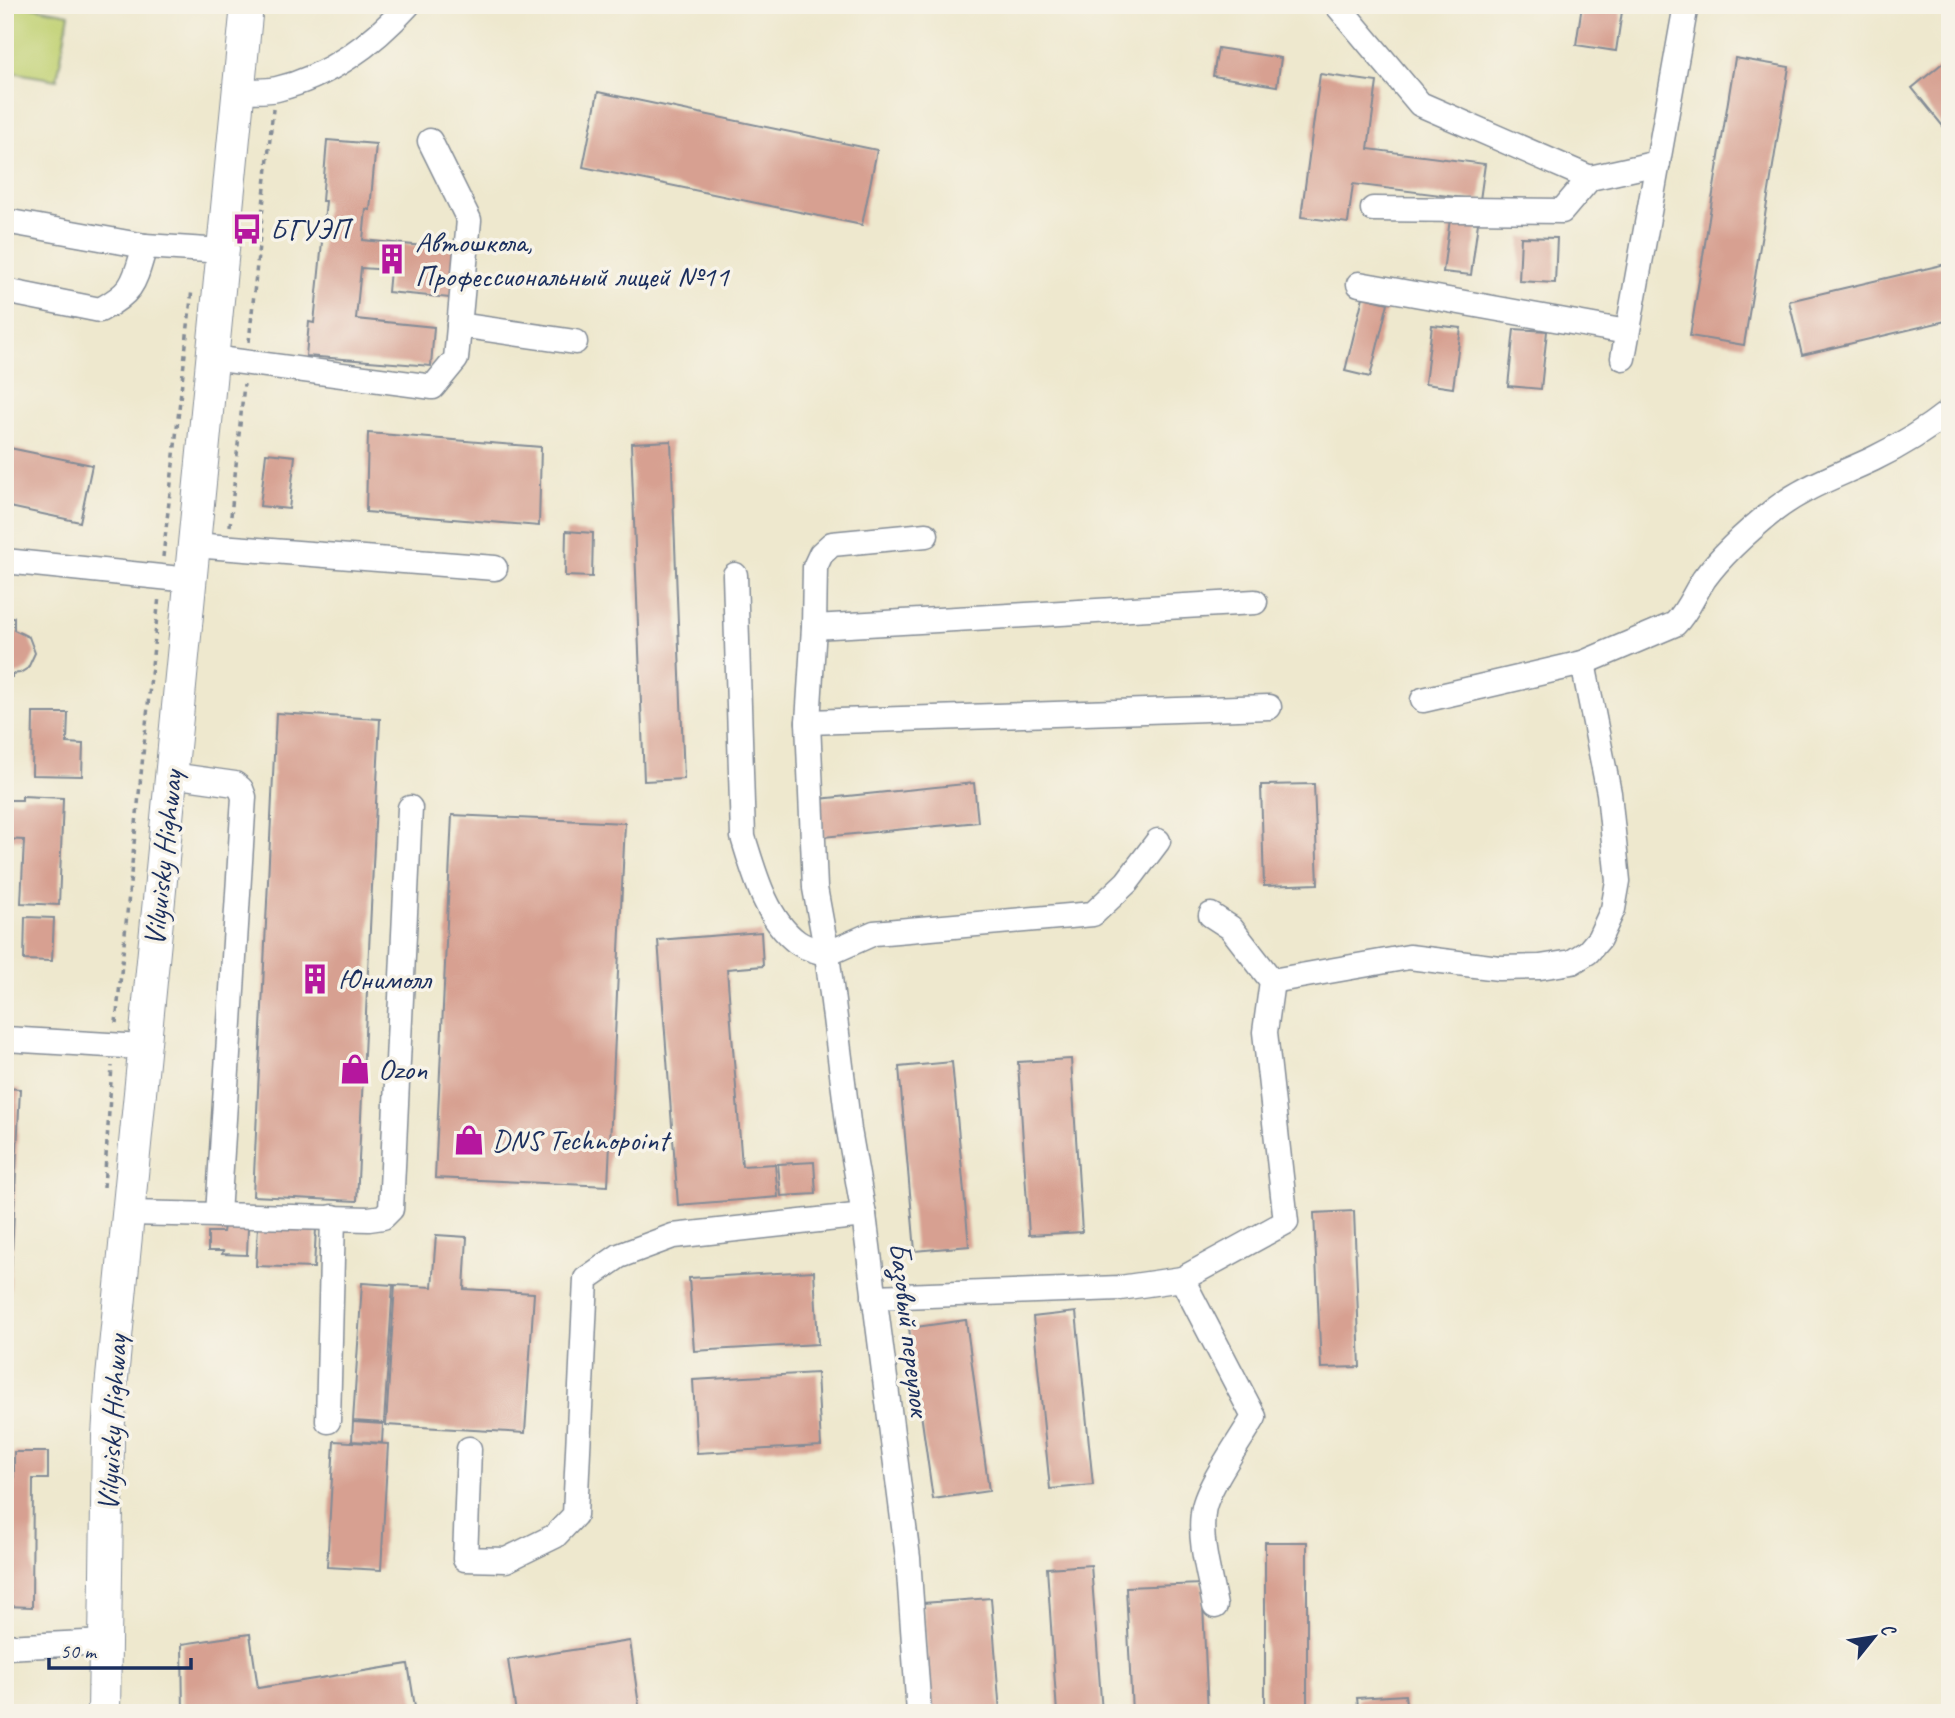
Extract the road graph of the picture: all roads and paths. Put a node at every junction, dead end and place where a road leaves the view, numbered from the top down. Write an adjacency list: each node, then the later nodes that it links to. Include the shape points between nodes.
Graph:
1 (247, 5): 6 (main road, Vilyuisky Highway)
2 (408, 5): 5 (street, via 387,29 347,59)
3 (1336, 5): 9 (street, via 1420,104)
4 (1686, 5): 8 (street)
5 (275, 90): 6 (street); 21 (path)
6 (239, 91): 13 (main road, Vilyuisky Highway)
7 (430, 141): 16 (street, via 469,220)
8 (1658, 163): 9 (street); 17 (street)
9 (1590, 178): 10 (street, via 1562,211)
10 (1373, 209)
11 (5, 221): 12 (street)
12 (145, 246): 13 (street); 15 (street, via 133,285 100,310)
13 (223, 251): 19 (main road, Vilyuisky Highway)
14 (1359, 284): 17 (street)
15 (5, 291)
16 (459, 325): 18 (street); 21 (street, via 456,359 433,387)
17 (1627, 332): 20 (street)
18 (575, 342)
19 (212, 358): 21 (street); 24 (main road, Vilyuisky Highway)
20 (1623, 358)
21 (246, 363): 25 (path)
22 (1950, 411): 32 (street, via 1929,429 1817,482 1774,510 1728,551 1675,624)
23 (926, 535): 31 (street, Базовый переулок, via 832,544 815,567)
24 (193, 545): 25 (street); 29 (main road, Vilyuisky Highway)
25 (228, 548): 27 (street)
26 (5, 561): 29 (street)
27 (495, 568)
28 (734, 575): 40 (street, via 743,837 775,918 797,943)
29 (190, 580): 36 (main road, Vilyuisky Highway)
30 (1255, 602): 31 (street)
31 (814, 627): 35 (street, Базовый переулок)
32 (1583, 663): 33 (street); 41 (street, via 1609,793 1618,881 1613,909 1588,952 1572,962 1540,967 1499,968 1409,957)
33 (1423, 699)
34 (1269, 707): 35 (street)
35 (808, 722): 40 (street, Базовый переулок, via 815,888)
36 (171, 775): 43 (main road, Vilyuisky Highway); 45 (street, via 235,784 244,797)
37 (410, 808): 47 (street, via 391,1209 383,1217)
38 (1158, 841): 40 (street, via 1128,882 1093,914 874,933)
39 (1211, 915): 41 (street, via 1231,928)
40 (827, 954): 46 (street, Базовый переулок)
41 (1272, 981): 48 (street, via 1265,1032 1286,1222)
42 (5, 1039): 43 (street)
43 (144, 1047): 44 (main road, Vilyuisky Highway)
44 (128, 1213): 45 (street); 53 (main road, Vilyuisky Highway, via 108,1436)
45 (218, 1215): 47 (street)
46 (864, 1215): 49 (street, Базовый переулок); 51 (street, via 673,1236 619,1255 586,1279 575,1515 555,1536 506,1560 465,1559)
47 (333, 1217): 50 (street)
48 (1182, 1279): 49 (street, via 1120,1288); 52 (street, via 1254,1416 1212,1486 1203,1511)
49 (874, 1297): 56 (street, Базовый переулок, via 908,1558)
50 (328, 1421)
51 (469, 1449)
52 (1215, 1606)
53 (105, 1643): 54 (street); 55 (main road, Vilyuisky Highway)
54 (5, 1647)
55 (104, 1713)
56 (919, 1713)

